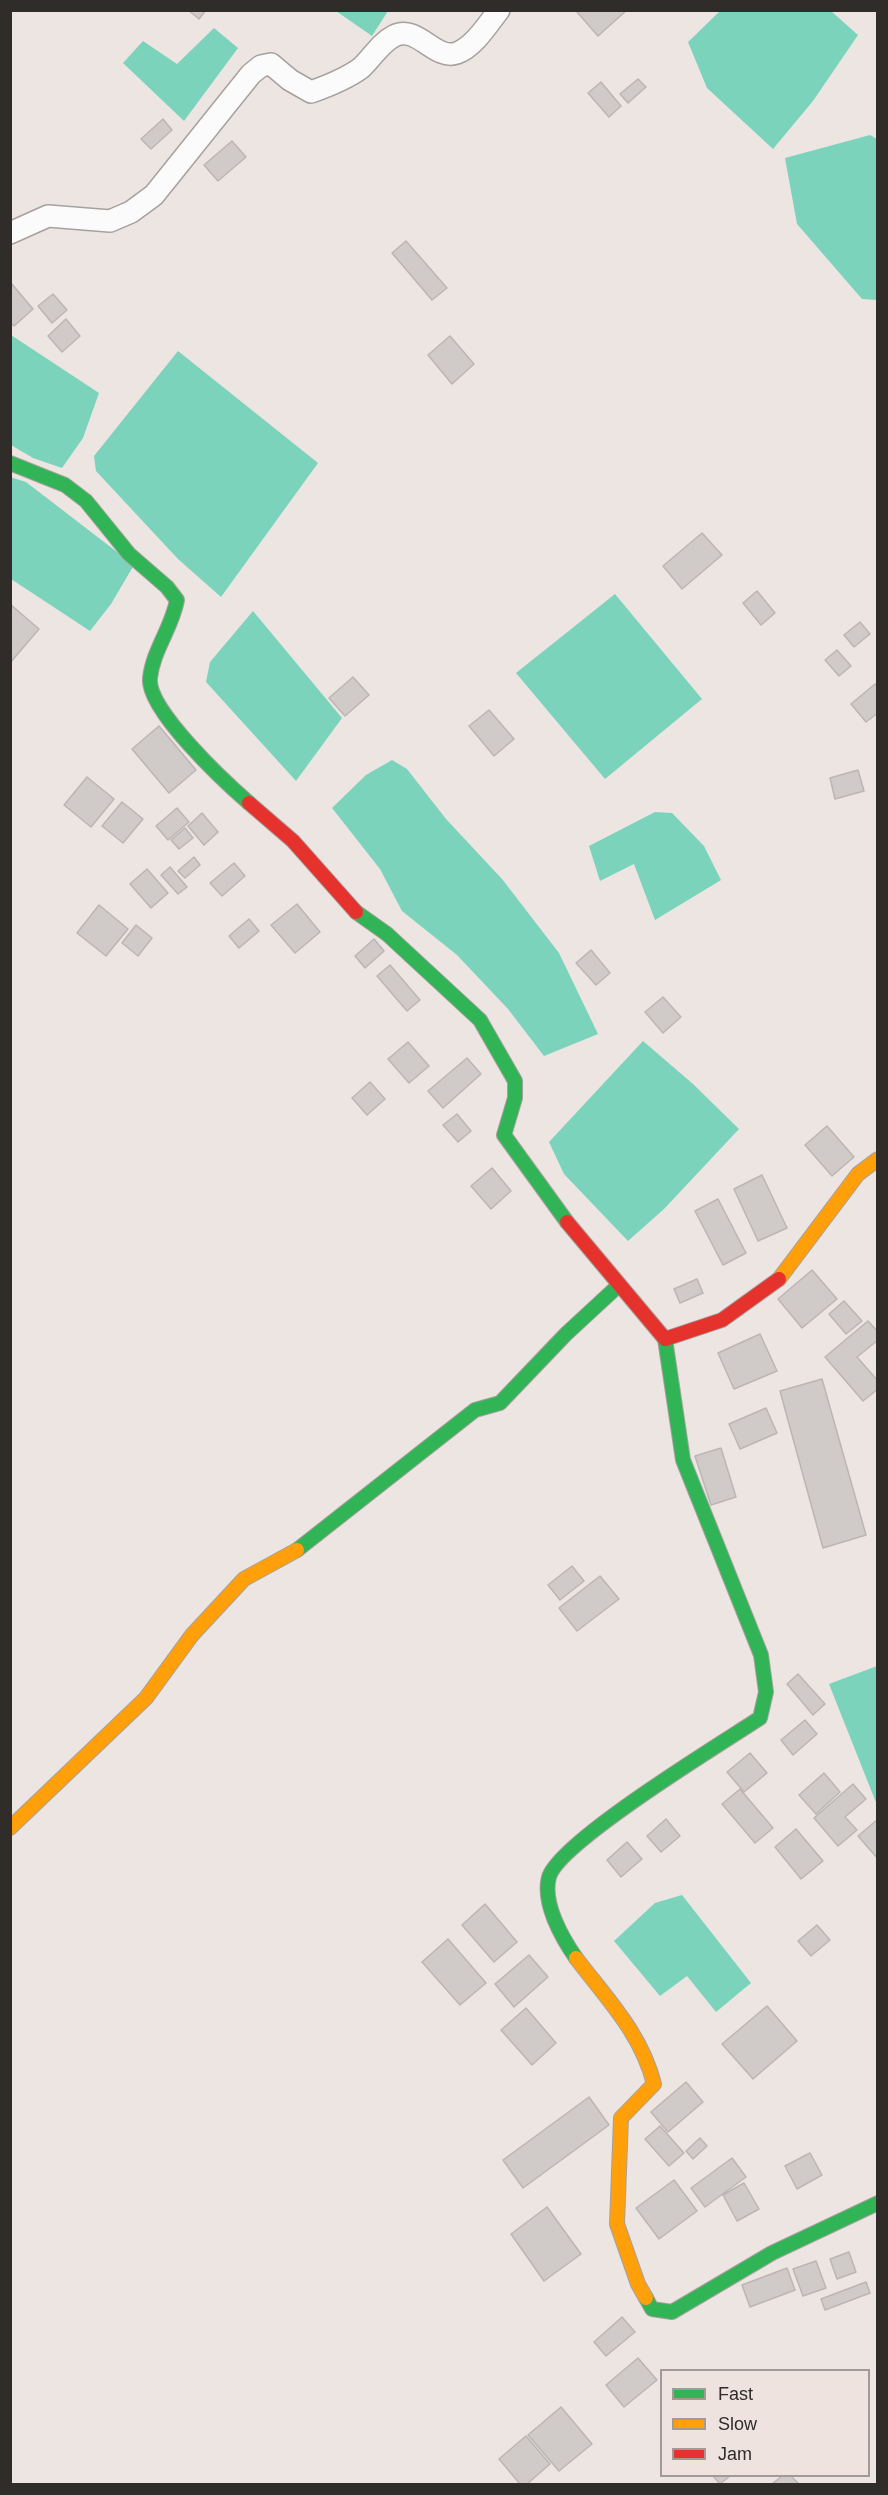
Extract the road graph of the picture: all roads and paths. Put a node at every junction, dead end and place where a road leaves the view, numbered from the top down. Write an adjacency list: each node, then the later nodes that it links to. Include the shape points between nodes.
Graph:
1 (499, 10): 2 (street, via 458,53 447,54 407,33 395,35 360,68 311,92 271,64 261,66 154,195 131,212 110,221 48,216)
2 (10, 233)
3 (10, 463): 5 (street, via 65,485 86,501 129,554 177,600 173,621 156,650 149,681 162,713 223,781 293,842 360,915 450,989 480,1020 515,1081 515,1098 504,1135 520,1163)
4 (878, 1159): 6 (street, via 858,1174 777,1281 722,1320)
5 (619, 1285): 6 (street); 7 (street, via 500,1403 475,1410 308,1544 244,1579 192,1635 146,1698)
6 (665, 1339): 8 (street, via 683,1460 761,1654 766,1692 760,1718 627,1806 558,1861 549,1877 551,1907 565,1945 610,1999 651,2063 654,2084 621,2118 618,2224 638,2284 652,2309 672,2312 729,2275)
7 (10, 1828)
8 (878, 2203)

